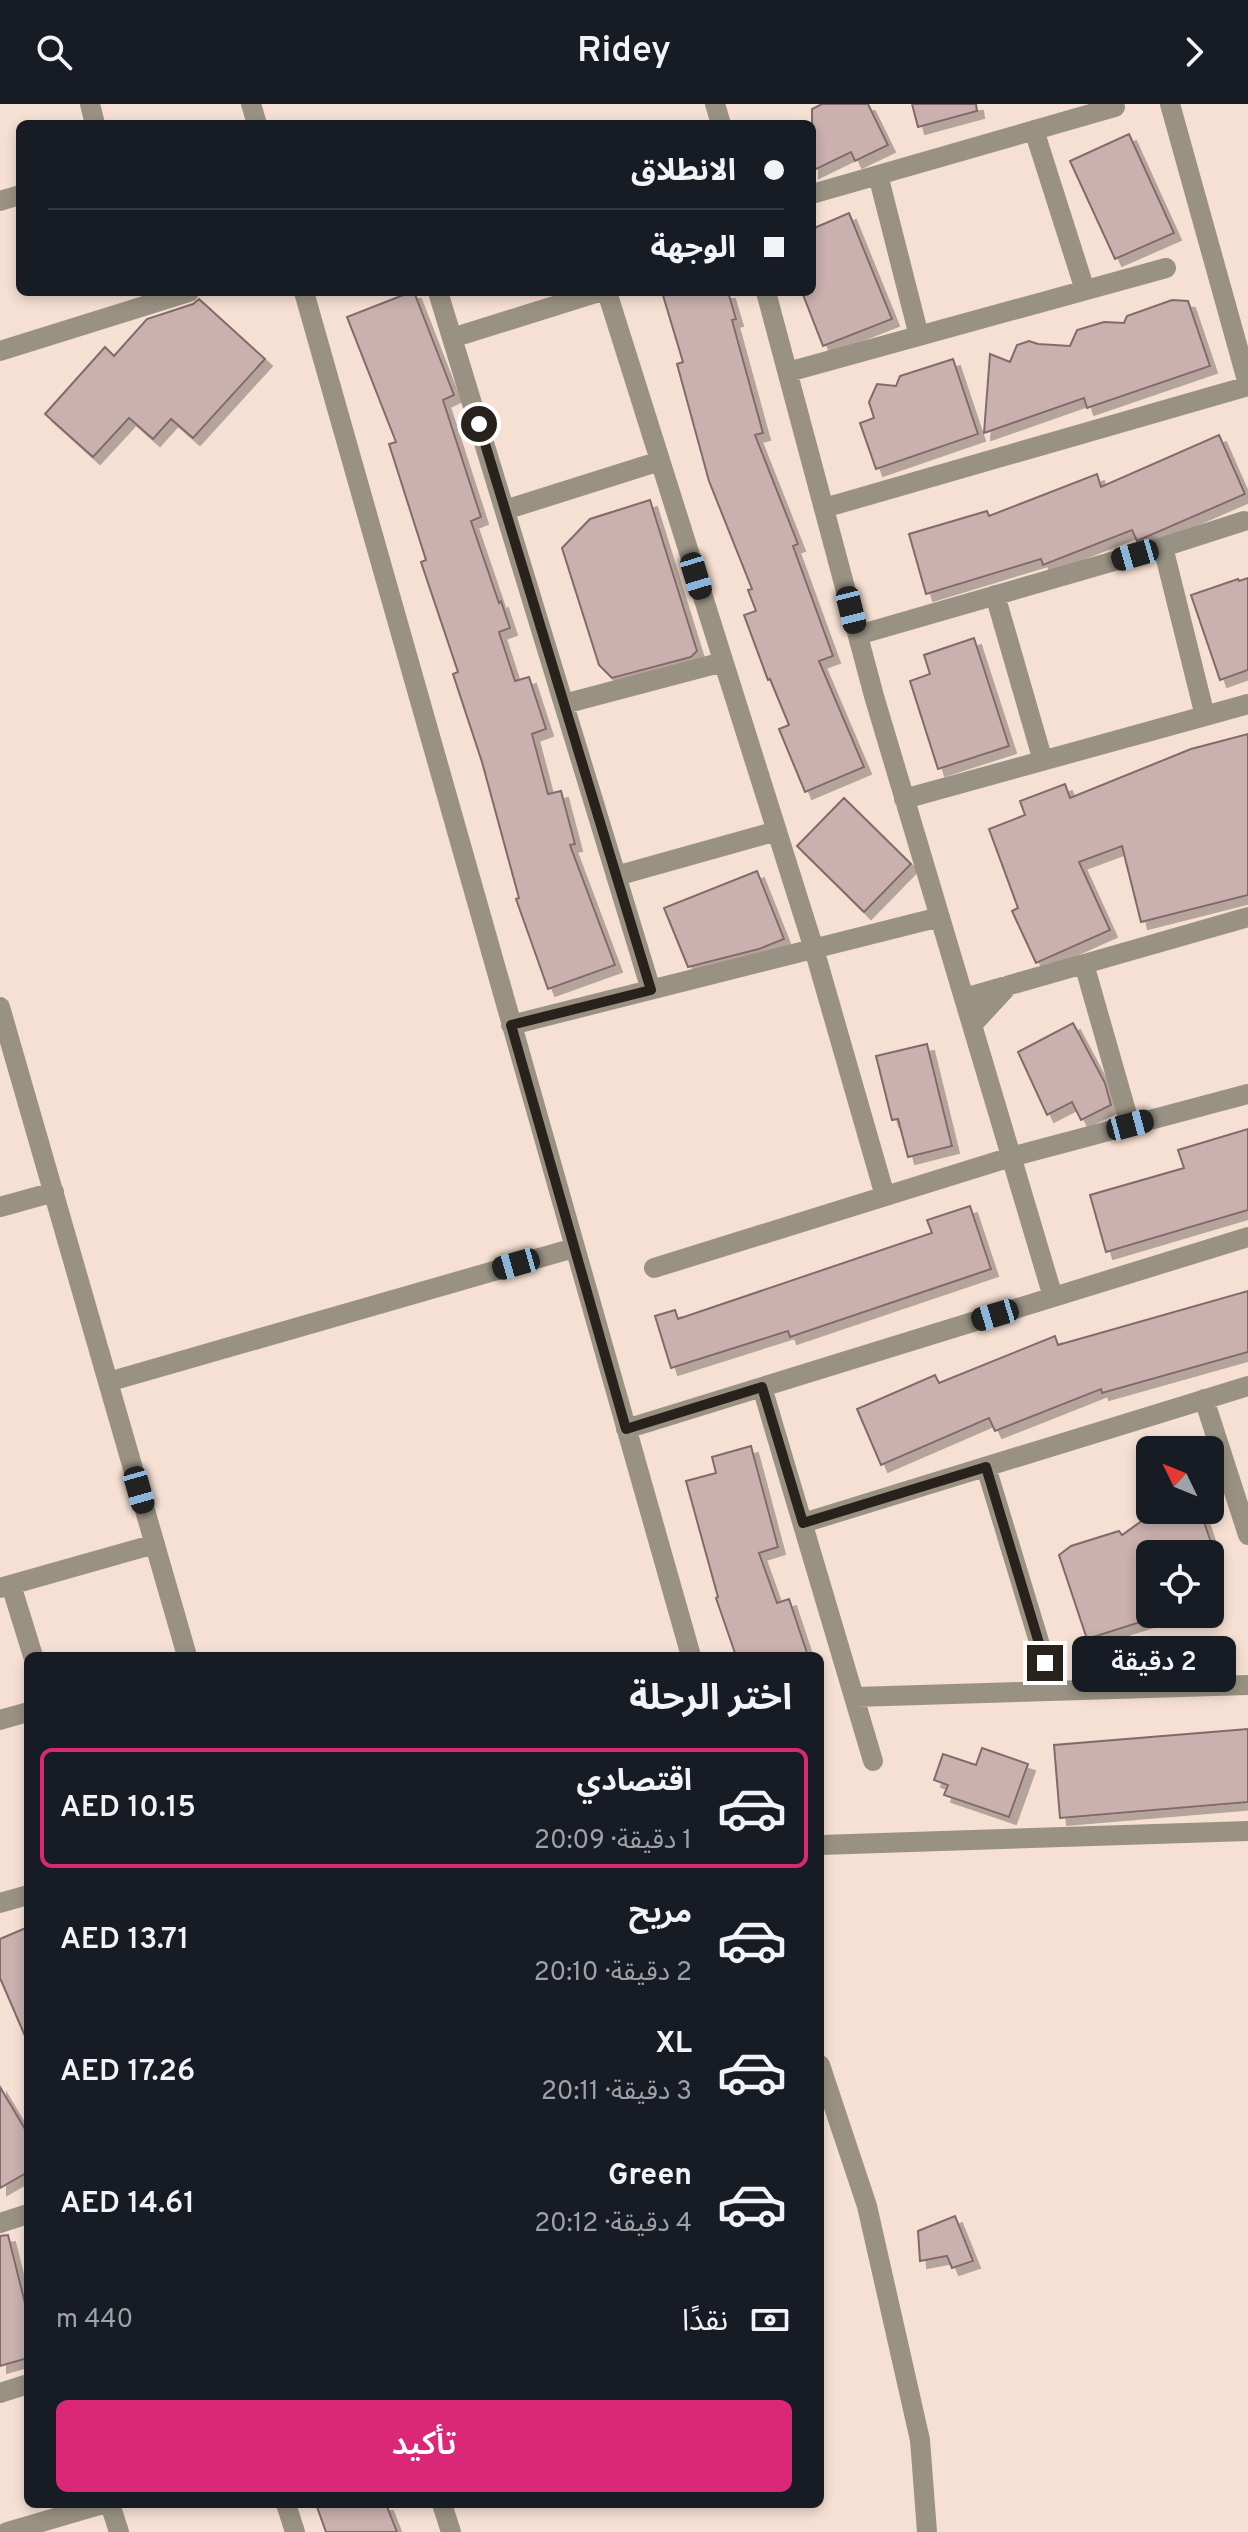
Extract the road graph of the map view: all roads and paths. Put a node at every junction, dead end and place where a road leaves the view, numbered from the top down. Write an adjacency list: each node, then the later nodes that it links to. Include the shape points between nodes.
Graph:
1 (1170, 104): 18 (street)
2 (1115, 107): 3 (street)
3 (1034, 130): 4 (street); 7 (street)
4 (878, 175): 5 (street); 14 (street)
5 (816, 193)
6 (1166, 268): 7 (street)
7 (1085, 290): 14 (street)
8 (176, 296): 16 (street)
9 (305, 296): 42 (street)
10 (439, 296): 15 (street)
11 (586, 296): 15 (street)
12 (608, 296): 19 (street)
13 (767, 296): 17 (street)
14 (919, 336): 17 (street)
15 (452, 338): 21 (street)
16 (0, 351)
17 (788, 372): 20 (street)
18 (1248, 385): 20 (street)
19 (660, 461): 21 (street); 26 (street)
20 (824, 508): 25 (street)
21 (505, 510): 27 (street)
22 (1244, 521): 23 (street)
23 (1163, 547): 24 (street); 29 (street)
24 (995, 595): 25 (street); 30 (street)
25 (858, 635): 31 (street)
26 (723, 662): 27 (street); 32 (street)
27 (564, 704): 33 (street)
28 (1248, 704): 29 (street)
29 (1205, 716): 30 (street)
30 (1043, 761): 31 (street)
31 (904, 799): 34 (street)
32 (777, 831): 33 (street); 36 (street)
33 (616, 876): 39 (street)
34 (940, 917): 36 (street); 40 (street)
35 (1248, 917): 37 (street)
36 (814, 949): 39 (street); 48 (street)
37 (1084, 964): 38 (street); 45 (street)
38 (1009, 985): 40 (street); 43 (street)
39 (651, 990): 42 (street)
40 (964, 998): 43 (street)
41 (0, 1007): 47 (street)
42 (511, 1025): 51 (street)
43 (972, 1025): 46 (street)
44 (1248, 1094): 45 (street)
45 (1130, 1125): 46 (street)
46 (1011, 1157): 48 (street); 53 (street)
47 (54, 1192): 49 (street); 54 (street)
48 (885, 1196): 52 (street)
49 (0, 1207)
50 (1248, 1237): 53 (street)
51 (574, 1248): 54 (street); 58 (street)
52 (654, 1268)
53 (1053, 1297): 56 (street)
54 (108, 1382): 62 (street)
55 (1248, 1386): 57 (street)
56 (762, 1387): 58 (street); 60 (street)
57 (1204, 1399): 59 (street); 61 (street)
58 (626, 1429): 66 (street)
59 (986, 1467): 60 (street); 68 (street)
60 (803, 1523): 69 (street)
61 (1248, 1535)
62 (155, 1544): 63 (street); 65 (street)
63 (5, 1586): 64 (street)
64 (31, 1652)
65 (186, 1652)
66 (690, 1652)
67 (1248, 1685): 68 (street)
68 (1054, 1691): 69 (street)
69 (855, 1697): 72 (street)
70 (24, 1713): 71 (street)
71 (0, 1720)
72 (873, 1761)
73 (1248, 1831): 74 (street)
74 (824, 1845)
75 (24, 1896): 76 (street)
76 (0, 1903)
77 (824, 2077): 90 (street, via 867,2206 920,2440)
78 (24, 2216): 79 (street)
79 (0, 2223)
80 (24, 2385): 81 (street)
81 (0, 2393)
82 (89, 2508): 86 (street)
83 (111, 2508): 87 (street)
84 (287, 2508): 88 (street)
85 (443, 2508): 89 (street)
86 (7, 2532)
87 (119, 2532)
88 (295, 2532)
89 (451, 2532)
90 (927, 2532)

